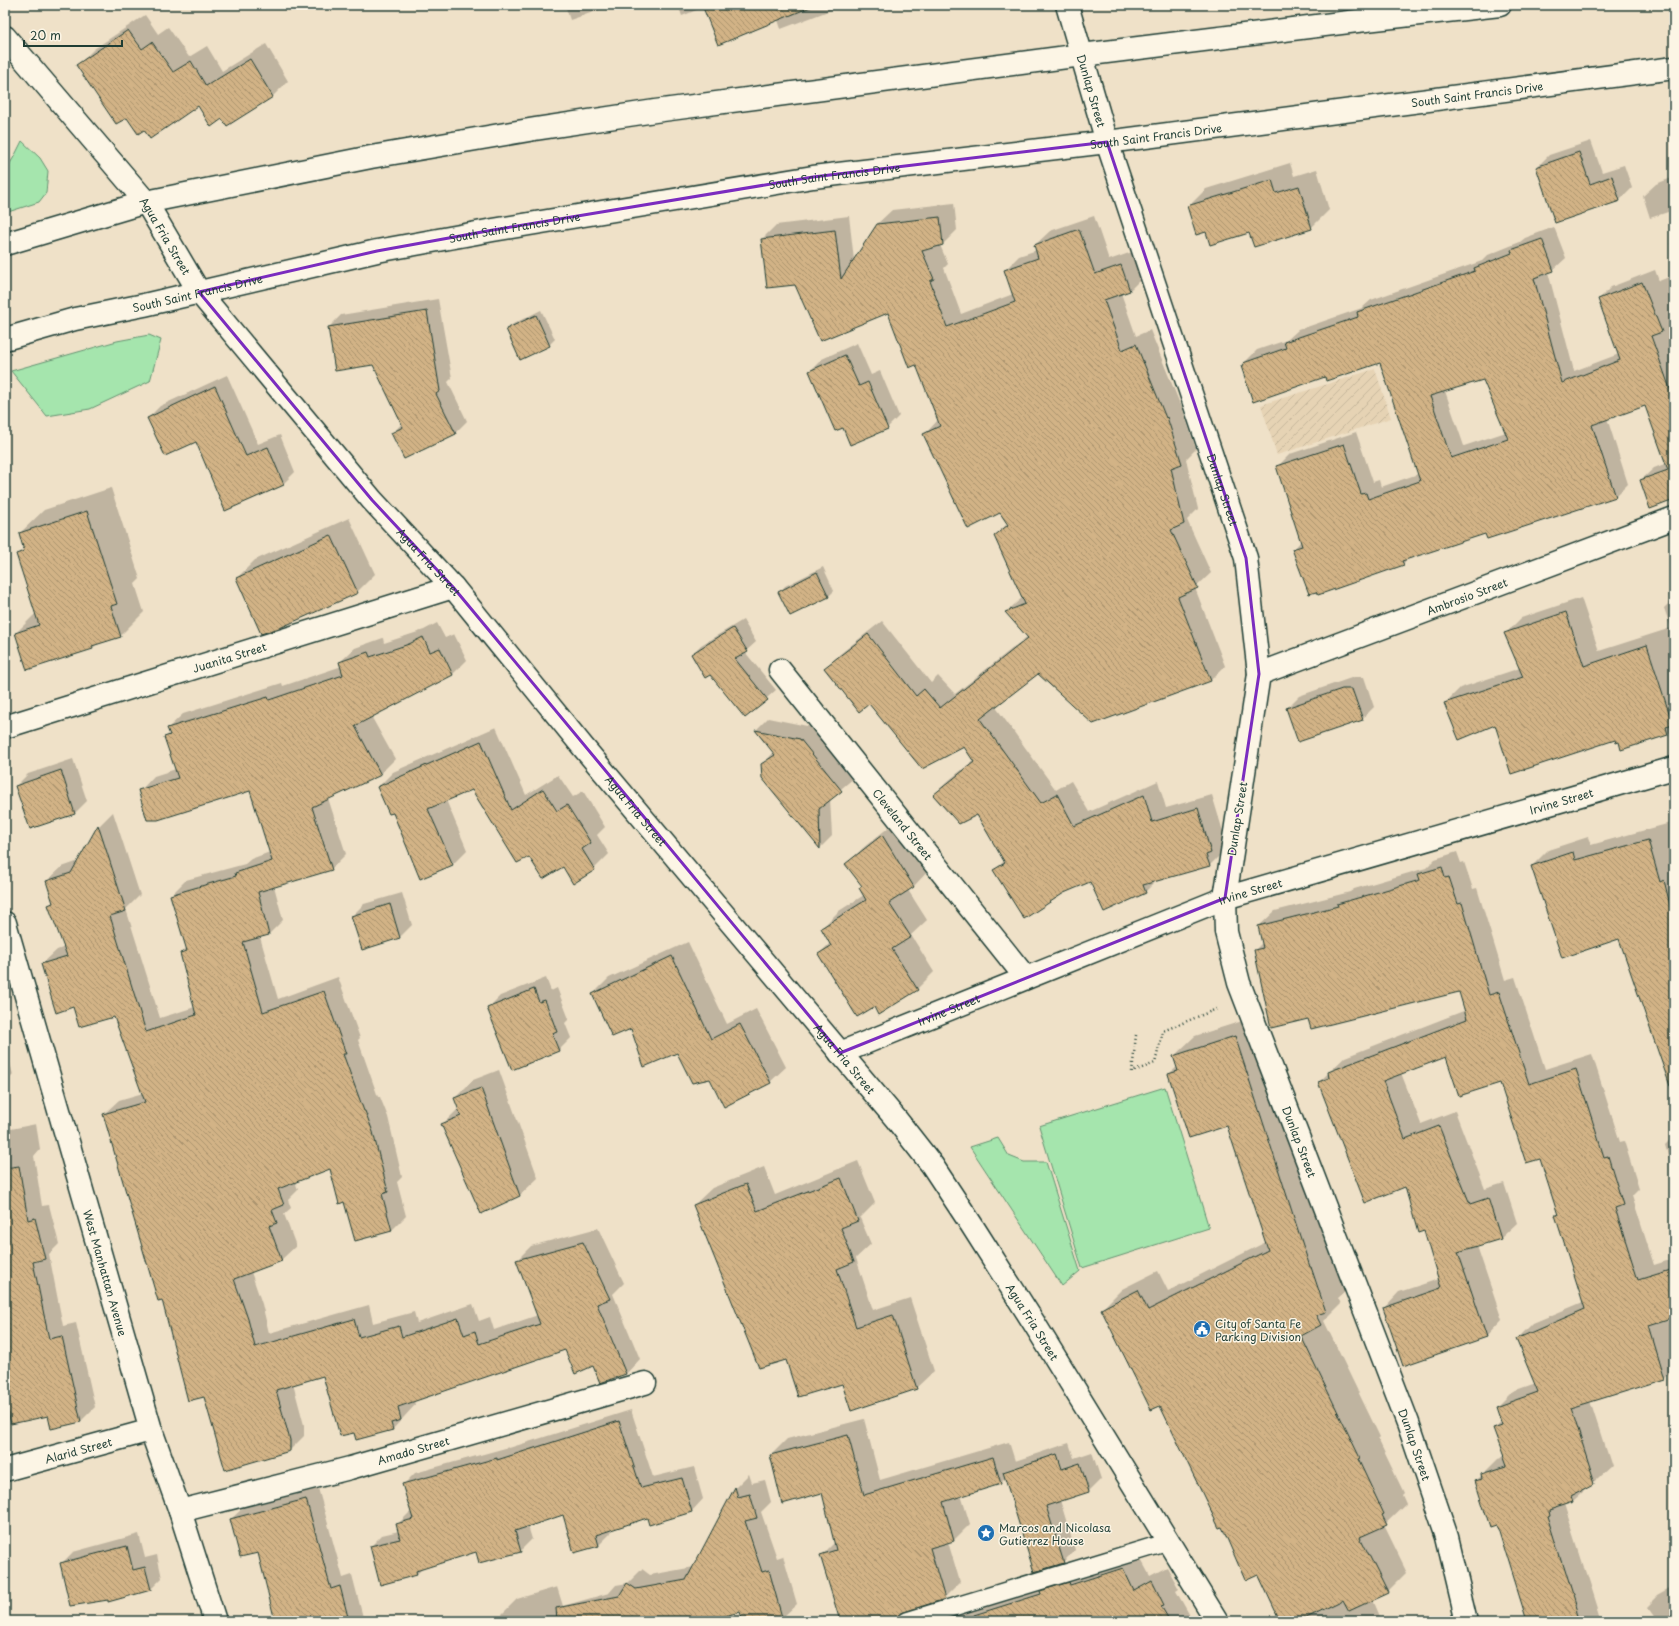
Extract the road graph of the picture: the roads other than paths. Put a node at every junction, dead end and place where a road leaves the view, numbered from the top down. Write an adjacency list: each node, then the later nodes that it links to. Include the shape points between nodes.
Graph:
1 (1067, 5): 4 (main road, Dunlap Street)
2 (1500, 5): 4 (main road)
3 (5, 37): 7 (main road, Agua Fria Street)
4 (1082, 55): 6 (main road, Dunlap Street); 7 (main road, via 535,128)
5 (1674, 68): 6 (main road, South Saint Francis Drive)
6 (1107, 142): 9 (main road, South Saint Francis Drive, via 813,177 377,251); 14 (main road, Dunlap Street, via 1246,558)
7 (146, 202): 8 (main road); 9 (main road, Agua Fria Street)
8 (5, 244)
9 (199, 292): 10 (main road, South Saint Francis Drive, via 75,319); 12 (main road, Agua Fria Street, via 372,500)
10 (5, 339)
11 (1674, 518): 14 (main road, Ambrosio Street)
12 (453, 587): 15 (main road, Juanita Street); 20 (main road, Agua Fria Street, via 583,747)
13 (780, 670): 19 (main road, Cleveland Street)
14 (1259, 674): 17 (main road, Dunlap Street)
15 (5, 726)
16 (1674, 768): 17 (main road, Irvine Street)
17 (1225, 898): 19 (main road, Irvine Street); 29 (main road, Dunlap Street, via 1226,932 1239,983 1408,1424 1447,1537)
18 (5, 923): 22 (main road, West Manhattan Avenue)
19 (1026, 978): 20 (main road, Irvine Street)
20 (840, 1053): 25 (main road, Agua Fria Street, via 932,1165 1034,1323)
21 (645, 1383): 24 (main road, Amado Street, via 350,1468)
22 (151, 1430): 23 (main road, Alarid Street); 24 (main road, West Manhattan Avenue)
23 (5, 1470)
24 (180, 1511): 26 (main road, West Manhattan Avenue)
25 (1168, 1542): 27 (lane); 28 (main road, Agua Fria Street)
26 (215, 1621)
27 (907, 1621)
28 (1217, 1621)
29 (1468, 1621)

